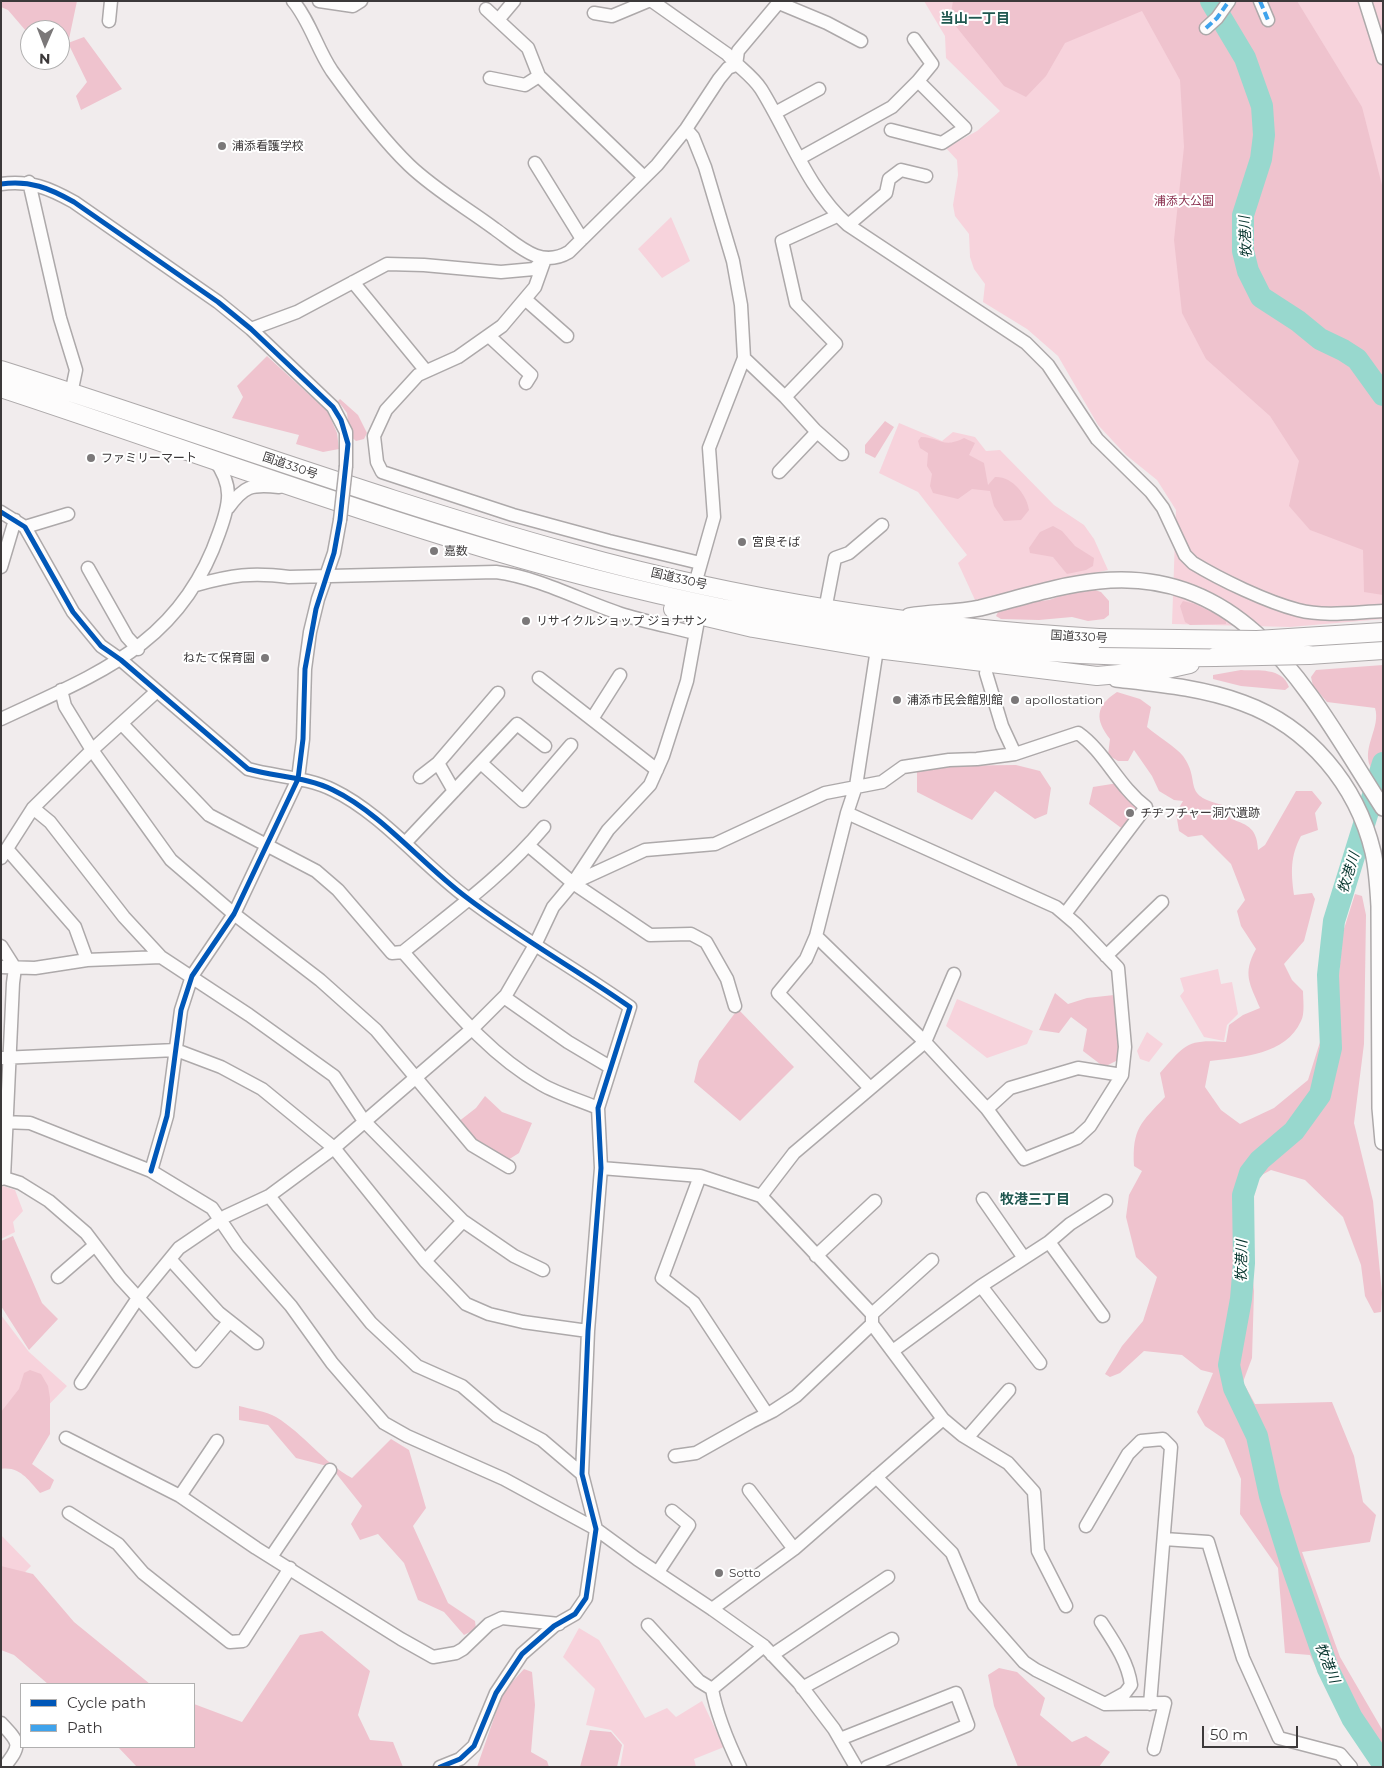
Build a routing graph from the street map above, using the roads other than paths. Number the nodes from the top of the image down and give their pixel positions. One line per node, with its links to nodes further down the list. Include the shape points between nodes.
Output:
1 (111, 1): 16 (street)
2 (319, 1): 3 (street, via 353,6)
3 (361, 1)
4 (514, 1): 14 (street)
5 (648, 1): 13 (street, via 612,16)
6 (652, 1): 21 (street, via 727,54)
7 (1229, 1): 17 (street)
8 (1260, 1): 15 (street)
9 (1365, 1): 20 (street)
10 (779, 2): 19 (street); 21 (street, via 738,51)
11 (299, 3): 38 (street, via 333,72 408,165 515,243)
12 (486, 9): 14 (street)
13 (594, 14)
14 (498, 20): 22 (street, via 528,48)
15 (1268, 20)
16 (108, 21)
17 (1206, 28)
18 (914, 39): 24 (street, via 932,64)
19 (861, 41)
20 (1383, 58)
21 (736, 65): 26 (street, via 751,76); 27 (street, via 728,68 719,79)
22 (539, 76): 23 (street, via 525,85); 31 (street)
23 (490, 78)
24 (918, 81): 28 (street, via 966,128 942,143); 29 (street, via 892,107)
25 (819, 89): 26 (street)
26 (776, 113): 29 (street)
27 (686, 129): 31 (street); 44 (street, via 693,137 705,167 733,261 741,305)
28 (891, 130)
29 (800, 158): 35 (street, via 824,201)
30 (535, 163): 37 (street)
31 (644, 176): 37 (street)
32 (926, 176): 36 (street, via 901,170 889,179 886,193)
33 (29, 182): 34 (street); 41 (street, via 50,188 74,202 218,302); 50 (street, via 60,318 76,370)
34 (1, 184)
35 (837, 216): 36 (street); 52 (street, via 782,241 796,303 836,344)
36 (848, 225): 73 (street, via 1026,343 1048,365 1097,439 1163,508 1185,555 1193,563 1298,610)
37 (582, 239): 38 (street, via 564,255)
38 (545, 259): 39 (street, via 534,268 501,272 388,264); 40 (street, via 535,287)
39 (353, 282): 41 (street, via 297,312); 47 (street)
40 (525, 298): 42 (street, via 502,326); 43 (street)
41 (251, 329): 68 (street, bridge, via 333,407 346,432 340,520)
42 (489, 336): 47 (street, via 458,357); 48 (street, via 531,375)
43 (566, 336)
44 (744, 358): 52 (street); 65 (street, via 709,448 714,517)
45 (1, 360): 50 (highway)
46 (1, 370): 53 (highway, 国道330号)
47 (426, 371): 65 (street, via 409,383 386,410 374,436 377,462 382,472 513,515)
48 (526, 383)
49 (1, 388): 54 (highway, 国道330号)
50 (72, 390): 53 (highway)
51 (1, 397): 54 (highway)
52 (785, 397): 55 (street)
53 (95, 399): 69 (highway, 国道330号, via 375,495 571,553)
54 (88, 416): 57 (highway, 国道330号)
55 (817, 432): 56 (street); 58 (street)
56 (842, 454)
57 (214, 459): 59 (highway, 国道330号); 60 (street, via 227,481)
58 (779, 472)
59 (322, 495): 60 (street, via 254,486 240,492); 71 (highway, 国道330号, via 471,543)
60 (228, 508): 70 (street)
61 (1, 512): 63 (street)
62 (68, 514): 63 (street)
63 (20, 523): 66 (street); 83 (street, via 73,612 101,646)
64 (882, 525): 72 (street, via 849,553 835,558)
65 (700, 563): 69 (street)
66 (1, 566)
67 (88, 568): 79 (street, via 127,637)
68 (326, 577): 70 (street, via 259,573); 77 (street, via 483,571 514,574 624,615); 102 (street, via 316,608 305,669)
69 (695, 584): 72 (highway, 国道330号)
70 (196, 585): 79 (street, via 164,626)
71 (626, 585): 74 (highway, via 661,605); 78 (highway, 国道330号, via 721,608 878,634 985,647)
72 (825, 610): 75 (highway, 国道330号)
73 (1383, 612)
74 (699, 615): 77 (street); 80 (highway, via 753,628)
75 (896, 620): 78 (highway, 国道330号); 106 (main road, via 966,610 1098,581 1156,583 1188,592 1222,607 1250,626 1278,653)
76 (1383, 632): 78 (highway, 国道330号, bridge)
77 (696, 633): 100 (street, via 687,681)
78 (1099, 647): 82 (highway, 国道330号)
79 (138, 649): 83 (street)
80 (877, 649): 86 (highway); 103 (street)
81 (1383, 650): 82 (highway, 国道330号, bridge)
82 (1215, 657): 86 (highway, via 1163,670)
83 (121, 660): 88 (street); 89 (street)
84 (986, 672): 97 (street, via 1002,726)
85 (620, 675): 92 (street)
86 (1097, 676): 144 (main road, via 1227,697 1250,706 1297,734 1327,762 1349,792 1368,834 1379,906 1378,1042)
87 (540, 678): 92 (street)
88 (61, 690): 91 (street); 96 (street, via 66,706)
89 (156, 692): 93 (street); 102 (street, via 248,769)
90 (498, 693): 98 (street)
91 (1, 719)
92 (592, 719): 100 (street)
93 (122, 724): 96 (street); 110 (street, via 209,814)
94 (571, 744): 99 (street, via 523,801)
95 (545, 746): 99 (street, via 517,724)
96 (92, 750): 105 (street); 116 (street, via 171,860)
97 (1015, 754): 103 (street, via 903,767 882,782); 117 (street, via 1078,733 1091,742 1112,773 1146,807)
98 (438, 763): 101 (street); 104 (street)
99 (481, 763): 104 (street)
100 (657, 770): 113 (street, via 650,785 608,830)
101 (420, 776)
102 (298, 779): 109 (street, via 332,790); 110 (street)
103 (856, 786): 107 (street); 113 (street, via 825,793 715,844 645,850)
104 (454, 791): 109 (street)
105 (33, 808): 112 (street); 123 (street, via 50,822 124,917)
106 (1383, 808)
107 (847, 813): 117 (street, via 1030,894); 118 (street)
108 (544, 827): 111 (street)
109 (405, 843): 114 (street)
110 (268, 846): 116 (street); 121 (street, via 316,871 338,890 392,953)
111 (528, 846): 113 (street); 114 (street)
112 (4, 853): 124 (street, via 75,926)
113 (573, 883): 119 (street, via 553,907); 130 (street, via 650,935 691,934 706,942 727,979)
114 (469, 899): 119 (street); 121 (street)
115 (1162, 902): 122 (street)
116 (234, 914): 128 (street); 138 (street, via 320,980 376,1030)
117 (1065, 914): 122 (street)
118 (816, 936): 133 (street); 139 (street, via 806,959 778,993)
119 (535, 945): 129 (street); 136 (street, via 630,1007)
120 (1, 946): 126 (street)
121 (403, 952): 132 (street)
122 (1106, 956): 137 (street, via 1118,968 1124,1048)
123 (161, 957): 124 (street); 128 (street)
124 (87, 960): 126 (street)
125 (1, 967): 126 (street)
126 (15, 968): 131 (street)
127 (954, 974): 133 (street)
128 (192, 976): 134 (street, via 181,1010); 142 (street, via 334,1076)
129 (504, 997): 132 (street); 136 (street)
130 (735, 1006)
131 (6, 1020): 135 (street)
132 (472, 1029): 138 (street); 140 (street, via 503,1058 542,1085)
133 (925, 1042): 139 (street); 141 (street)
134 (176, 1050): 135 (street); 145 (street, via 220,1067 262,1089); 148 (street, via 167,1116)
135 (6, 1057): 143 (street)
136 (610, 1067): 140 (street)
137 (1122, 1075): 141 (street, via 1078,1068 1010,1088); 141 (street, via 1090,1126 1077,1138 1024,1159)
138 (414, 1078): 142 (street); 146 (street, via 472,1145)
139 (870, 1088): 152 (street, via 794,1153)
140 (598, 1108): 147 (street)
141 (987, 1109)
142 (364, 1121): 145 (street); 157 (street)
143 (4, 1122): 148 (street, via 30,1123); 150 (street)
144 (1383, 1142)
145 (334, 1148): 151 (street); 164 (street)
146 (509, 1167)
147 (601, 1168): 149 (street); 172 (street)
148 (151, 1171): 156 (street, via 212,1208)
149 (700, 1176): 152 (street); 178 (street, via 662,1278 694,1303)
150 (3, 1179): 159 (street, via 20,1183 49,1201)
151 (270, 1196): 156 (street); 185 (street, via 371,1323 416,1366 462,1386 496,1416 542,1440)
152 (761, 1196): 160 (street)
153 (983, 1199): 161 (street)
154 (875, 1201): 160 (street)
155 (1106, 1202): 158 (street, via 1070,1224)
156 (220, 1220): 162 (street, via 179,1248); 192 (street, via 332,1363 384,1423 504,1479)
157 (463, 1222): 164 (street); 165 (street, via 514,1256)
158 (1050, 1242): 161 (street); 169 (street)
159 (95, 1245): 166 (street); 168 (street)
160 (816, 1256): 170 (street)
161 (1024, 1258): 167 (street)
162 (170, 1259): 168 (street); 171 (street)
163 (932, 1260): 170 (street)
164 (425, 1261): 172 (street, via 466,1304 523,1322)
165 (543, 1270)
166 (58, 1277)
167 (981, 1286): 174 (street); 175 (street)
168 (138, 1298): 171 (street, via 196,1361); 176 (street)
169 (1103, 1316)
170 (872, 1319): 174 (street); 178 (street, via 796,1396)
171 (229, 1322): 173 (street)
172 (588, 1331): 185 (street)
173 (257, 1343)
174 (894, 1350): 179 (street)
175 (1040, 1364)
176 (81, 1383)
177 (1009, 1390): 181 (street)
178 (767, 1414): 183 (street, via 696,1453)
179 (943, 1418): 181 (street); 186 (street)
180 (66, 1438): 188 (street)
181 (967, 1438): 199 (street, via 1008,1463 1034,1492 1038,1551)
182 (217, 1440): 188 (street)
183 (675, 1456)
184 (330, 1470): 195 (street)
185 (582, 1474): 192 (street)
186 (876, 1477): 194 (street); 208 (street, via 952,1553 974,1606 1024,1662)
187 (749, 1490): 194 (street)
188 (180, 1496): 195 (street)
189 (672, 1510): 197 (street, via 689,1526)
190 (69, 1513): 196 (street, via 118,1544 143,1573 230,1642 243,1641)
191 (1086, 1526): 193 (street, via 1128,1454 1142,1441 1163,1439 1172,1446)
192 (596, 1528): 197 (street); 202 (street, via 586,1598 575,1614)
193 (1164, 1539): 209 (street); 218 (street, via 1208,1542 1243,1658 1279,1738 1340,1754)
194 (794, 1548): 200 (street)
195 (271, 1557): 196 (street)
196 (290, 1568): 202 (street, via 433,1657 456,1653 489,1624 502,1618)
197 (658, 1572): 200 (street)
198 (888, 1577): 205 (street)
199 (1066, 1606)
200 (712, 1608): 205 (street)
201 (1101, 1622): 208 (street, via 1123,1658 1131,1685 1125,1693)
202 (559, 1624): 214 (street, via 522,1654 496,1693 474,1746 460,1760)
203 (648, 1625): 207 (street, via 699,1681)
204 (892, 1639): 206 (street)
205 (768, 1651): 206 (street); 207 (street)
206 (802, 1688): 211 (street)
207 (712, 1689): 215 (street, via 714,1704)
208 (1105, 1704): 209 (street)
209 (1150, 1704): 212 (street, via 1165,1703)
210 (1, 1723): 213 (street, via 17,1739 17,1752)
211 (840, 1739): 216 (street); 217 (street, via 956,1693 968,1725)
212 (1154, 1749)
213 (4, 1767)
214 (440, 1767)
215 (740, 1767)
216 (856, 1767)
217 (867, 1767)
218 (1351, 1767)

